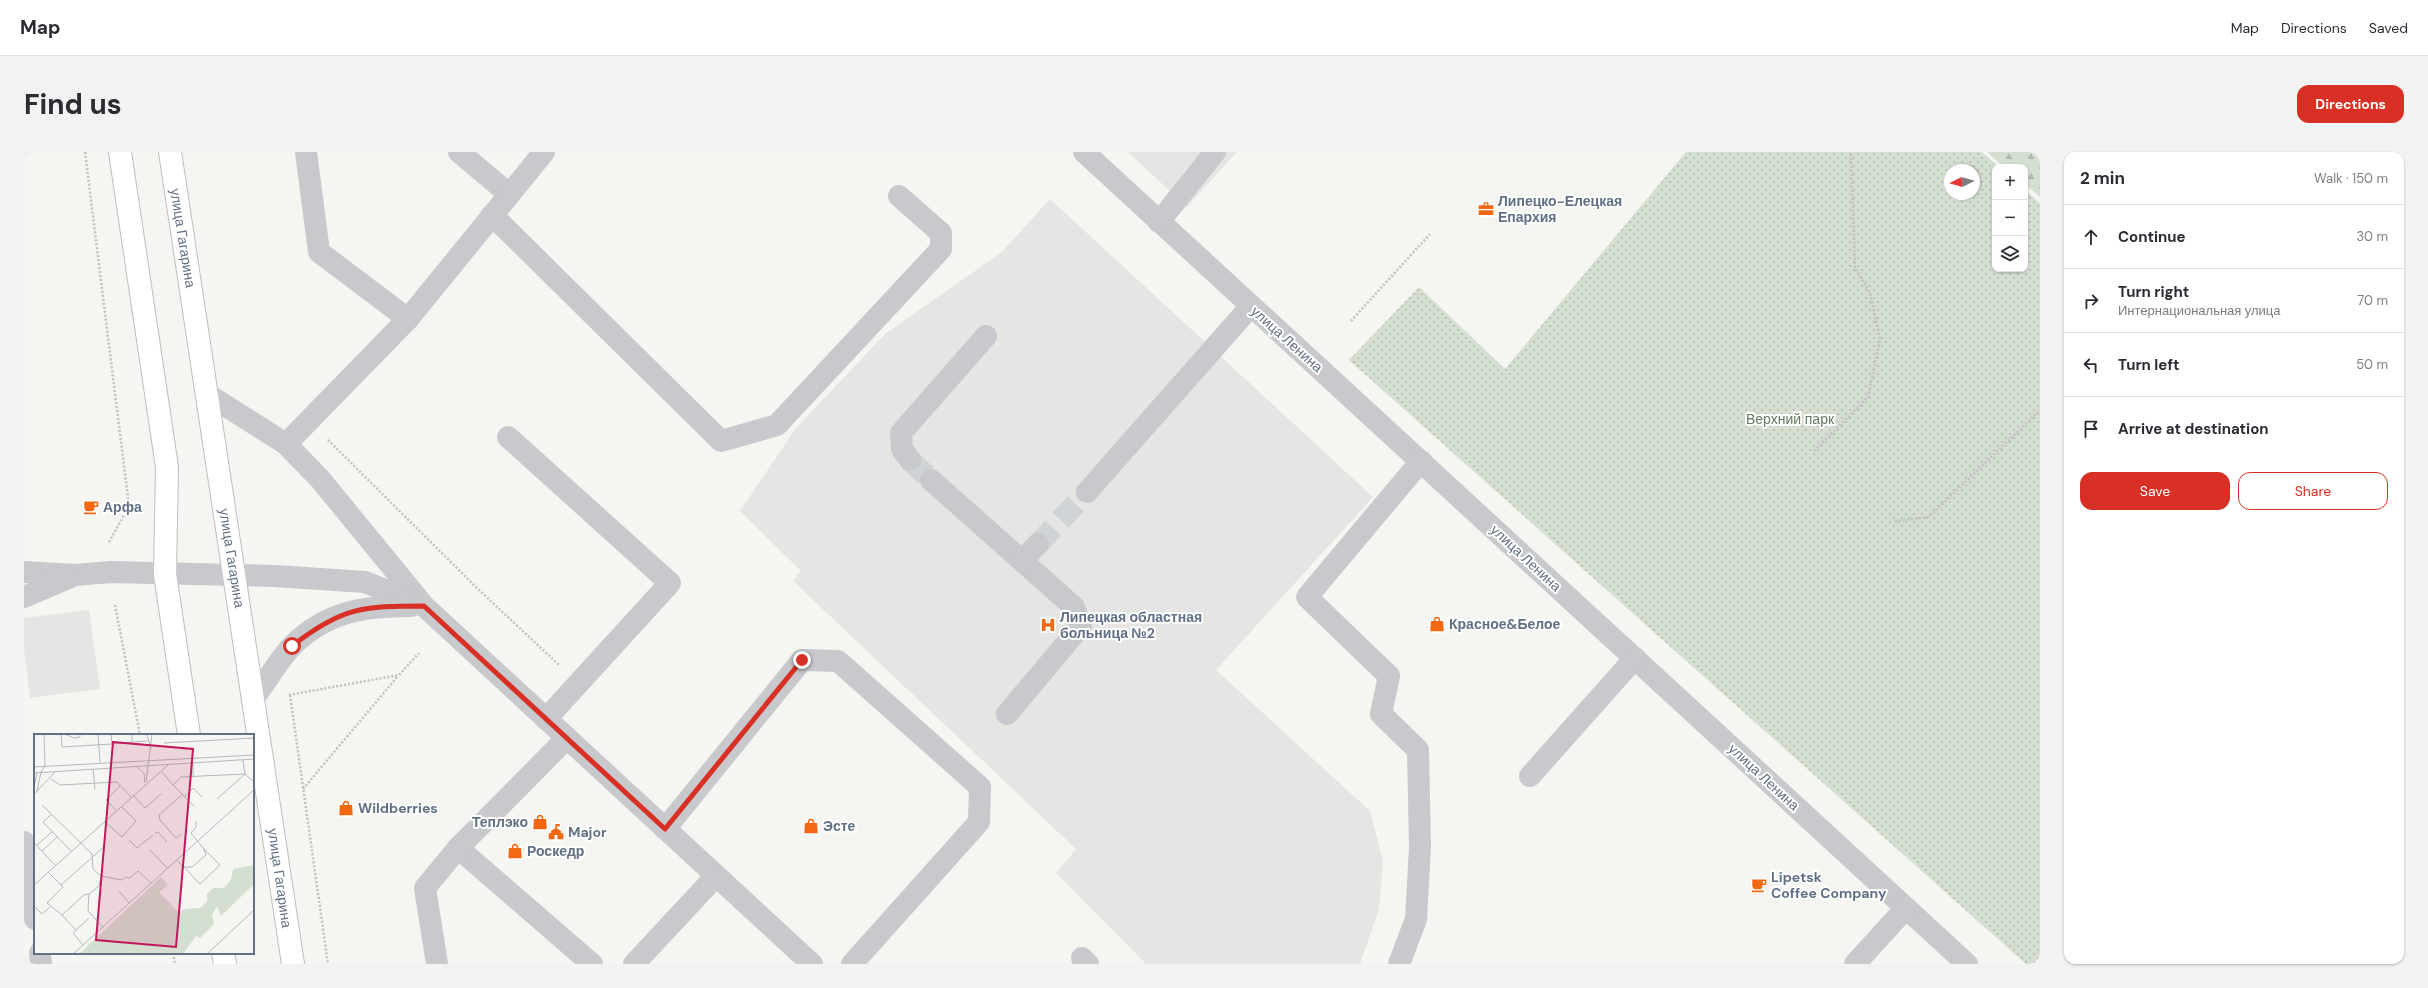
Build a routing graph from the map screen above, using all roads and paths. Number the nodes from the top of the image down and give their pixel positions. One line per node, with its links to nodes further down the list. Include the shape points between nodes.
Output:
1 (85, 152): 30 (path, via 129,506)
2 (120, 152): 34 (main road, via 167,467)
3 (170, 152): 19 (main road, улица Гагарина)
4 (306, 152): 16 (street, via 319,252)
5 (460, 152): 10 (street)
6 (544, 152): 10 (street)
7 (1084, 152): 13 (street, улица Ленина)
8 (1215, 152): 13 (street)
9 (1852, 152): 24 (path, via 1856,268 1870,293 1880,339 1868,397)
10 (509, 194): 12 (street)
11 (898, 196): 12 (street, via 941,233 941,249 777,425 722,441)
12 (492, 215): 16 (street)
13 (1159, 222): 15 (street, улица Ленина)
14 (1430, 234): 17 (path)
15 (1251, 306): 26 (street, улица Ленина); 28 (street)
16 (408, 319): 21 (street)
17 (1351, 321)
18 (986, 336): 25 (street, via 901,433 902,449)
19 (207, 394): 23 (street); 36 (main road, улица Гагарина)
20 (2040, 410): 29 (path, via 1929,517)
21 (309, 420): 23 (street); 43 (path, via 479,590)
22 (508, 437): 43 (street, via 670,583)
23 (286, 444): 39 (street, via 320,479)
24 (1814, 451)
25 (910, 460)
26 (1420, 461): 41 (street, улица Ленина); 73 (street, via 1307,598 1389,676 1381,714 1418,750 1420,846 1416,918)
27 (931, 480): 32 (street)
28 (1087, 492)
29 (1894, 521)
30 (108, 544)
31 (1038, 544): 32 (street)
32 (1022, 561): 47 (street, via 1074,607 1081,626)
33 (24, 572): 35 (street)
34 (165, 574): 35 (street, via 111,572); 36 (street); 50 (main road)
35 (75, 575): 37 (street)
36 (236, 576): 39 (street, via 365,582); 46 (main road, улица Гагарина)
37 (24, 597)
38 (115, 605): 49 (path)
39 (424, 606): 46 (street, via 376,606 344,612 292,646); 48 (street)
40 (419, 653): 42 (path)
41 (1635, 658): 52 (street); 58 (street, улица Ленина)
42 (399, 675): 45 (path); 53 (path)
43 (579, 683): 48 (street)
44 (283, 695): 45 (path)
45 (290, 695): 53 (path)
46 (254, 698): 66 (main road, улица Гагарина)
47 (1007, 714)
48 (546, 719): 51 (street)
49 (140, 734)
50 (189, 734)
51 (567, 738): 54 (street); 56 (street)
52 (1530, 776)
53 (303, 789): 67 (path)
54 (665, 829): 57 (street); 72 (street, via 802,660 838,661 980,787 979,822)
55 (24, 842): 59 (street)
56 (458, 848): 68 (street, via 425,888); 69 (street)
57 (716, 876): 70 (street); 71 (street)
58 (1906, 908): 74 (street); 75 (street, улица Ленина)
59 (34, 912)
60 (40, 954): 63 (street)
61 (173, 954): 64 (path)
62 (223, 954): 65 (main road)
63 (41, 964)
64 (174, 964)
65 (225, 964)
66 (293, 964)
67 (328, 964)
68 (437, 964)
69 (592, 964)
70 (634, 964)
71 (812, 964)
72 (852, 964)
73 (1398, 964)
74 (1855, 964)
75 (1968, 964)

